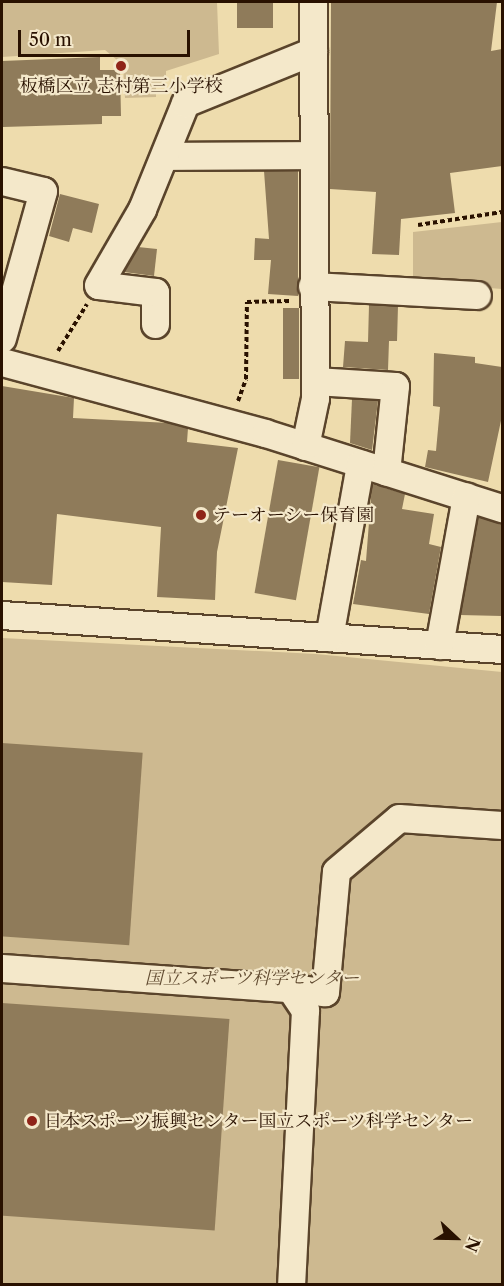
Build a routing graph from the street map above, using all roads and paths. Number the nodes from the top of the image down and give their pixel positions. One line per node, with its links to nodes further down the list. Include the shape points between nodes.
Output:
1 (313, 2): 2 (street)
2 (313, 51): 3 (street); 4 (street, via 185,104)
3 (312, 155): 4 (street); 9 (street)
4 (165, 156): 8 (street)
5 (2, 181): 12 (street, via 43,191)
6 (502, 213): 7 (path)
7 (418, 225)
8 (98, 285): 11 (street, via 155,292); 14 (path)
9 (312, 293): 10 (street); 15 (street); 16 (path, via 247,302 246,379)
10 (477, 295)
11 (155, 324)
12 (2, 338)
13 (2, 362): 14 (street)
14 (45, 372): 16 (street)
15 (315, 381): 17 (street); 18 (street, via 394,386)
16 (230, 423): 17 (street)
17 (304, 446): 18 (street)
18 (373, 468): 19 (street); 22 (street)
19 (466, 496): 20 (street); 23 (street)
20 (502, 508)
21 (2, 615): 22 (street)
22 (329, 637): 23 (street)
23 (439, 645): 24 (street)
24 (502, 649)
25 (502, 825): 27 (street, via 399,818 336,871 325,992)
26 (2, 968): 27 (street)
27 (290, 988): 28 (street, via 305,1011)
28 (291, 1284)

